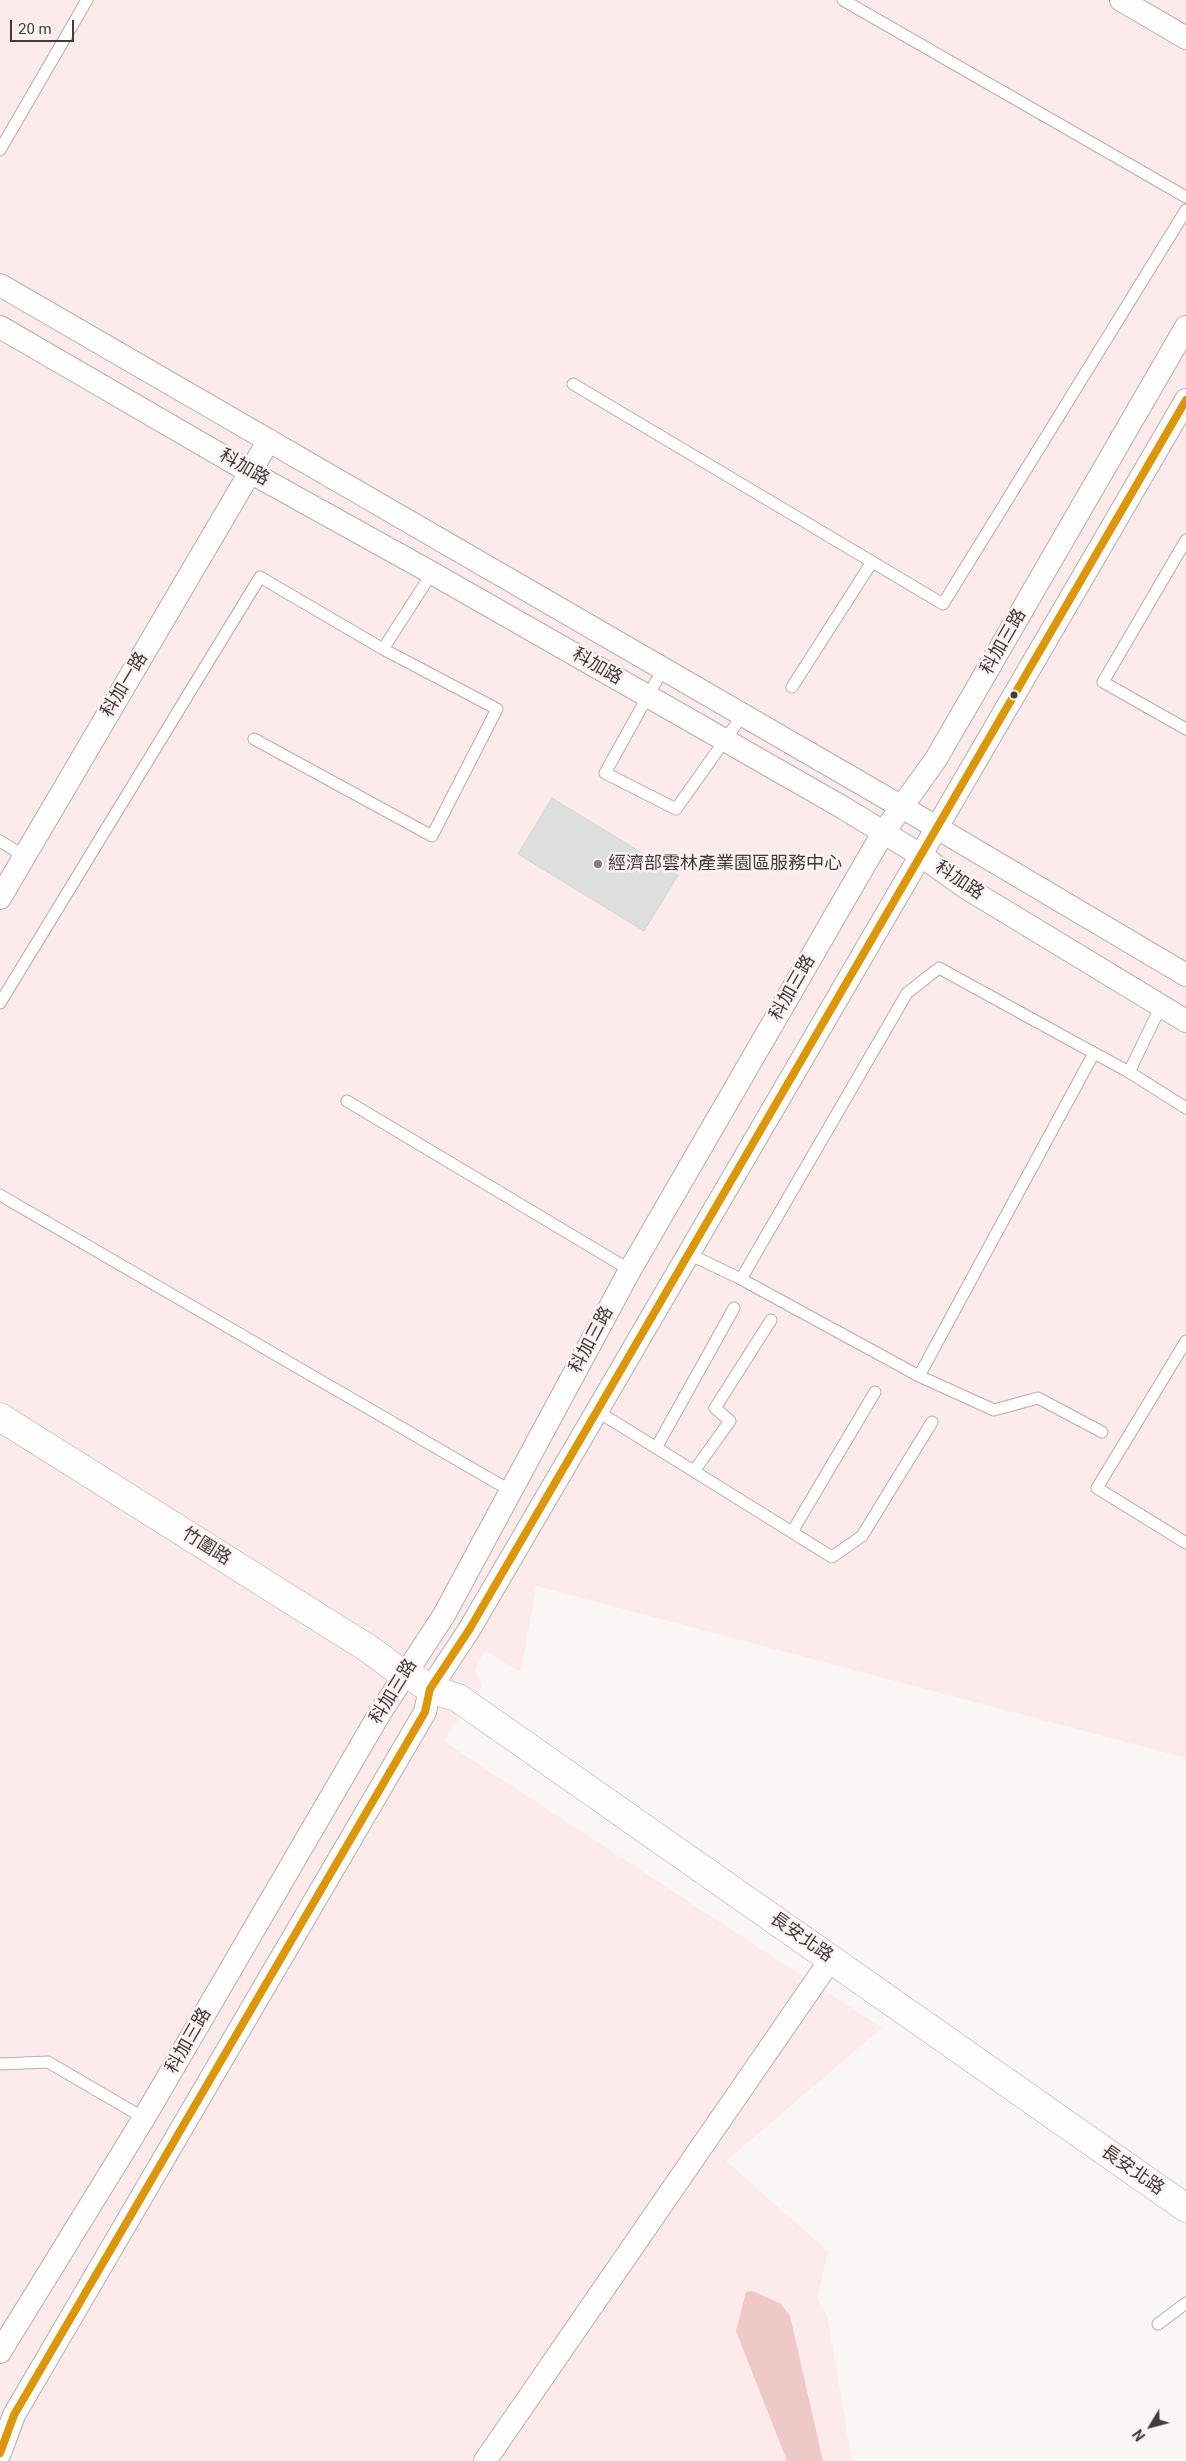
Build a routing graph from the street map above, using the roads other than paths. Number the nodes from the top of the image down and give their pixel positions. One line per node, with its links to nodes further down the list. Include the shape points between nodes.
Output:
1 (87, 0): 5 (lane)
2 (843, 0): 6 (lane)
3 (1121, 0): 4 (street)
4 (1186, 38)
5 (0, 150)
6 (1186, 197)
7 (1186, 210): 16 (lane, via 943,604)
8 (0, 285): 13 (street, 科加路)
9 (0, 327): 14 (street, 科加路)
10 (1186, 327): 26 (street, 科加三路, via 936,760)
11 (573, 384): 16 (lane)
12 (1186, 400): 27 (street, 科加三路)
13 (269, 440): 14 (street, 科加一路); 19 (street, 科加路)
14 (250, 472): 17 (street, 科加路); 30 (street, 科加一路)
15 (1186, 540): 23 (lane, via 1104,682)
16 (872, 562): 20 (lane)
17 (432, 573): 18 (lane); 21 (street, 科加路)
18 (384, 649): 24 (lane, via 497,709 432,836); 34 (lane, via 260,577)
19 (663, 669): 21 (lane); 22 (street, 科加路)
20 (792, 688)
21 (648, 696): 25 (street, 科加路); 25 (lane, via 605,773 676,809)
22 (742, 716): 25 (lane); 26 (street, 科加路)
23 (1186, 729)
24 (254, 739)
25 (725, 740): 28 (street, 科加路)
26 (902, 807): 27 (street, 科加路); 28 (street, 科加三路)
27 (938, 829): 31 (street, 科加三路); 33 (street, 科加路)
28 (883, 833): 31 (street, 科加路); 43 (street, 科加三路)
29 (0, 842): 30 (lane)
30 (24, 856): 32 (street, 科加一路)
31 (922, 856): 35 (street, 科加路, via 965,887); 42 (street, 科加三路)
32 (0, 898)
33 (1186, 975)
34 (0, 1003)
35 (1161, 1006): 36 (street, 科加路); 38 (lane)
36 (1186, 1021)
37 (1094, 1053): 38 (lane); 44 (lane, via 939,968 907,993); 48 (lane)
38 (1128, 1072): 40 (lane)
39 (347, 1102): 43 (lane)
40 (1186, 1108)
41 (0, 1195): 56 (lane)
42 (689, 1254): 44 (lane); 50 (street, 科加三路)
43 (630, 1270): 56 (street, 科加三路)
44 (741, 1279): 48 (lane)
45 (734, 1308): 54 (lane)
46 (771, 1320): 55 (lane, via 715,1408 730,1421)
47 (1186, 1340): 58 (lane, via 1097,1488)
48 (919, 1376): 53 (lane, via 994,1410 1038,1398)
49 (876, 1392): 57 (lane)
50 (597, 1411): 54 (lane); 59 (street, 科加三路, via 469,1630)
51 (0, 1416): 59 (street, 竹圍路)
52 (932, 1422): 57 (lane, via 862,1536 832,1557)
53 (1102, 1432)
54 (656, 1448): 55 (lane)
55 (694, 1471): 57 (lane)
56 (511, 1491): 59 (street, 科加三路, via 444,1615)
57 (792, 1532)
58 (1186, 1543)
59 (415, 1680): 60 (street, 長安北路, via 458,1698); 62 (street, 科加三路); 67 (street, 科加三路, via 425,1712 14,2415)
60 (831, 1959): 63 (street, 長安北路); 69 (street)
61 (0, 2064): 62 (lane, via 48,2062)
62 (144, 2118): 66 (street, 科加三路)
63 (1186, 2208)
64 (1186, 2303): 65 (lane)
65 (1158, 2324)
66 (0, 2352)
67 (0, 2454): 68 (street)
68 (8, 2461)
69 (485, 2461)

